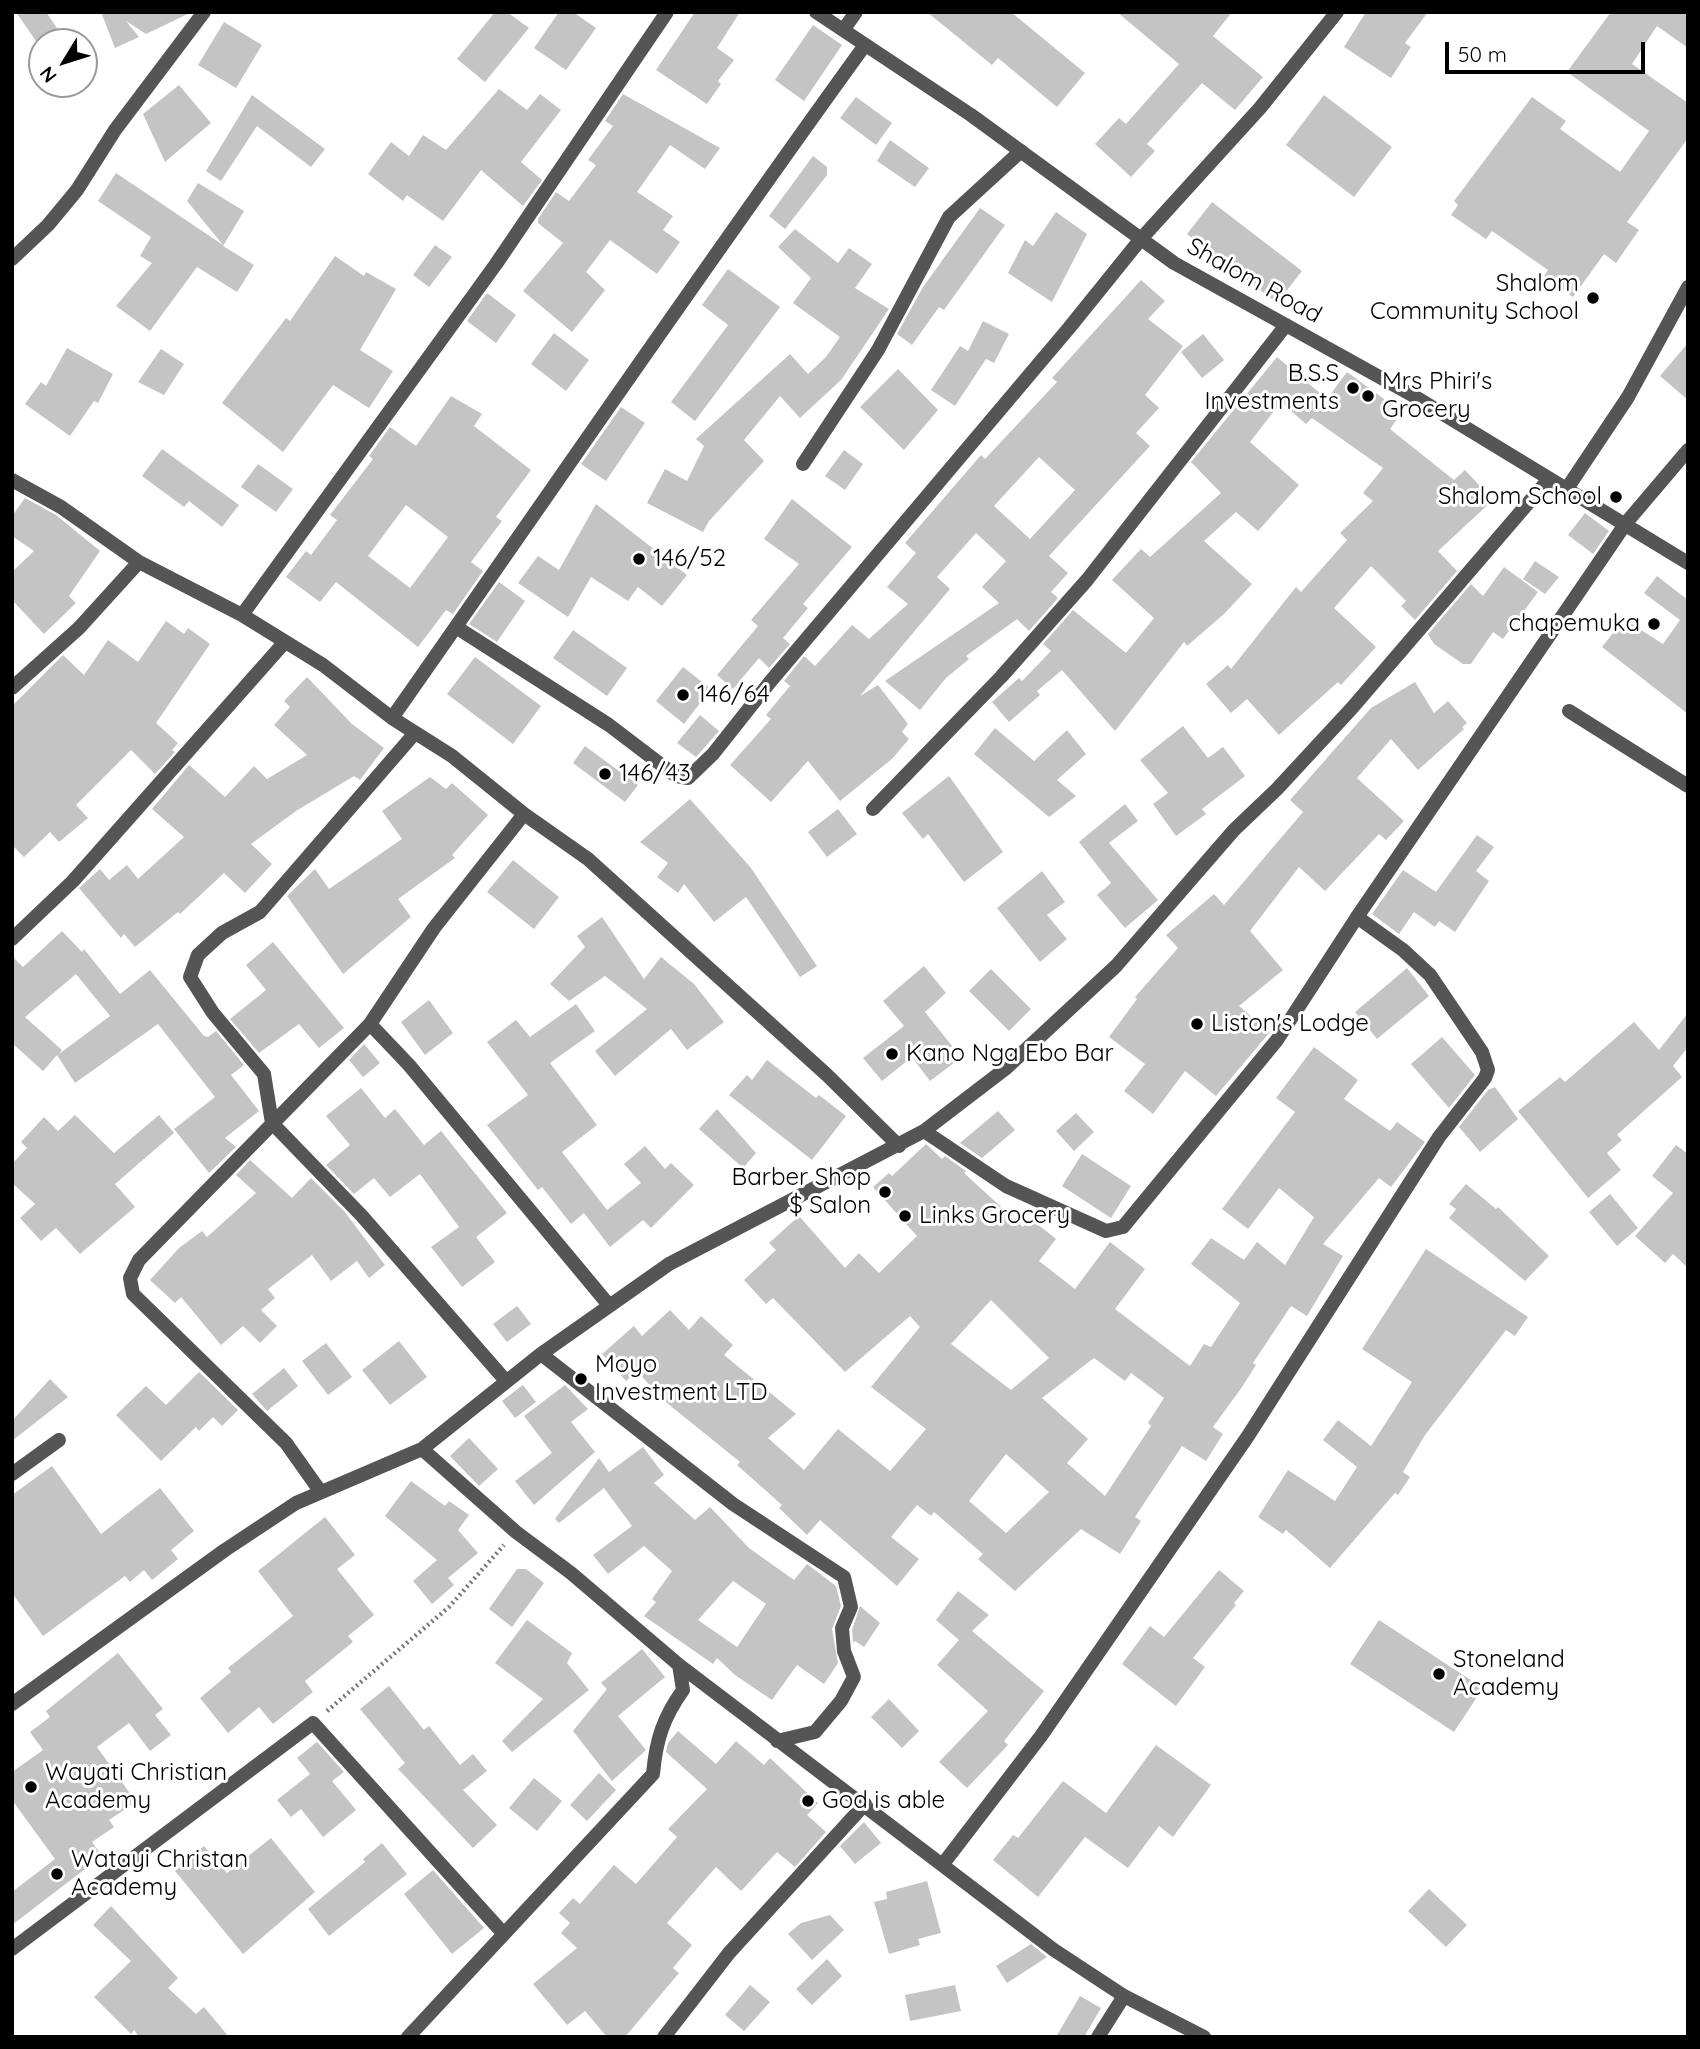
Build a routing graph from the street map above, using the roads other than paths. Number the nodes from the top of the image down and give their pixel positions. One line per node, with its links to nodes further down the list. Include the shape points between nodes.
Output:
1 (204, 12): 10 (street, via 115,130 77,190)
2 (667, 12): 21 (street, via 496,264)
3 (816, 12): 6 (street, Shalom Road)
4 (856, 12): 6 (street)
5 (1337, 12): 9 (street, via 1260,108)
6 (844, 29): 7 (street, Shalom Road)
7 (864, 45): 8 (street, Shalom Road); 22 (street)
8 (1021, 151): 9 (street, Shalom Road); 14 (street, via 949,217 878,350)
9 (1140, 240): 12 (street, Shalom Road); 22 (street, via 713,754 688,778 676,776 609,725)
10 (12, 259)
11 (1688, 287): 17 (street, via 1628,397)
12 (1286, 325): 16 (street, Shalom Road, via 1412,395); 29 (street, via 1087,580 1001,677)
13 (1688, 450): 18 (street)
14 (803, 464)
15 (12, 480): 19 (street, via 61,507)
16 (1548, 480): 17 (street, Shalom Road); 35 (street, via 1352,708 1234,830 1116,966 1005,1069)
17 (1566, 490): 18 (street, Shalom Road)
18 (1626, 523): 20 (street, Shalom Road); 31 (street)
19 (139, 562): 21 (street); 24 (street, via 79,628)
20 (1688, 563)
21 (242, 615): 23 (street)
22 (456, 627): 26 (street)
23 (284, 643): 26 (street, via 323,665); 32 (street, via 73,881)
24 (12, 688)
25 (1569, 711): 28 (street)
26 (392, 718): 27 (street)
27 (415, 733): 30 (street, via 452,755); 34 (street, via 260,912 222,933 198,954 190,978 264,1074)
28 (1688, 786)
29 (873, 808)
30 (524, 814): 33 (street, via 434,928); 36 (street, via 588,859 827,1074)
31 (1357, 917): 35 (street, via 1277,1040 1123,1227 1106,1231 1006,1186); 48 (street, via 1430,975 1482,1052 1488,1070 1485,1078 1439,1138 1248,1436 1041,1736)
32 (12, 939)
33 (370, 1024): 34 (street); 37 (street)
34 (272, 1123): 39 (street, via 362,1216); 43 (street, via 139,1260 130,1278 133,1294 286,1443)
35 (924, 1131): 36 (street)
36 (899, 1146): 37 (street, via 680,1258)
37 (608, 1304): 38 (street)
38 (541, 1354): 39 (street); 46 (street, via 733,1503 844,1577 851,1607 842,1628 844,1651 854,1677 815,1732)
39 (506, 1381): 41 (street)
40 (60, 1440): 42 (street)
41 (422, 1449): 43 (street); 44 (street)
42 (12, 1474)
43 (320, 1491): 45 (street, via 225,1550)
44 (679, 1665): 46 (street); 49 (street, via 683,1690 665,1715 653,1774)
45 (12, 1704)
46 (777, 1741): 47 (street)
47 (865, 1804): 48 (street); 53 (street, via 729,1953)
48 (943, 1864): 51 (street, via 1054,1950)
49 (503, 1933): 50 (street, via 313,1723); 52 (street)
50 (12, 1949)
51 (1124, 1996): 54 (street); 55 (street)
52 (408, 2037)
53 (664, 2037)
54 (1098, 2037)
55 (1204, 2037)

